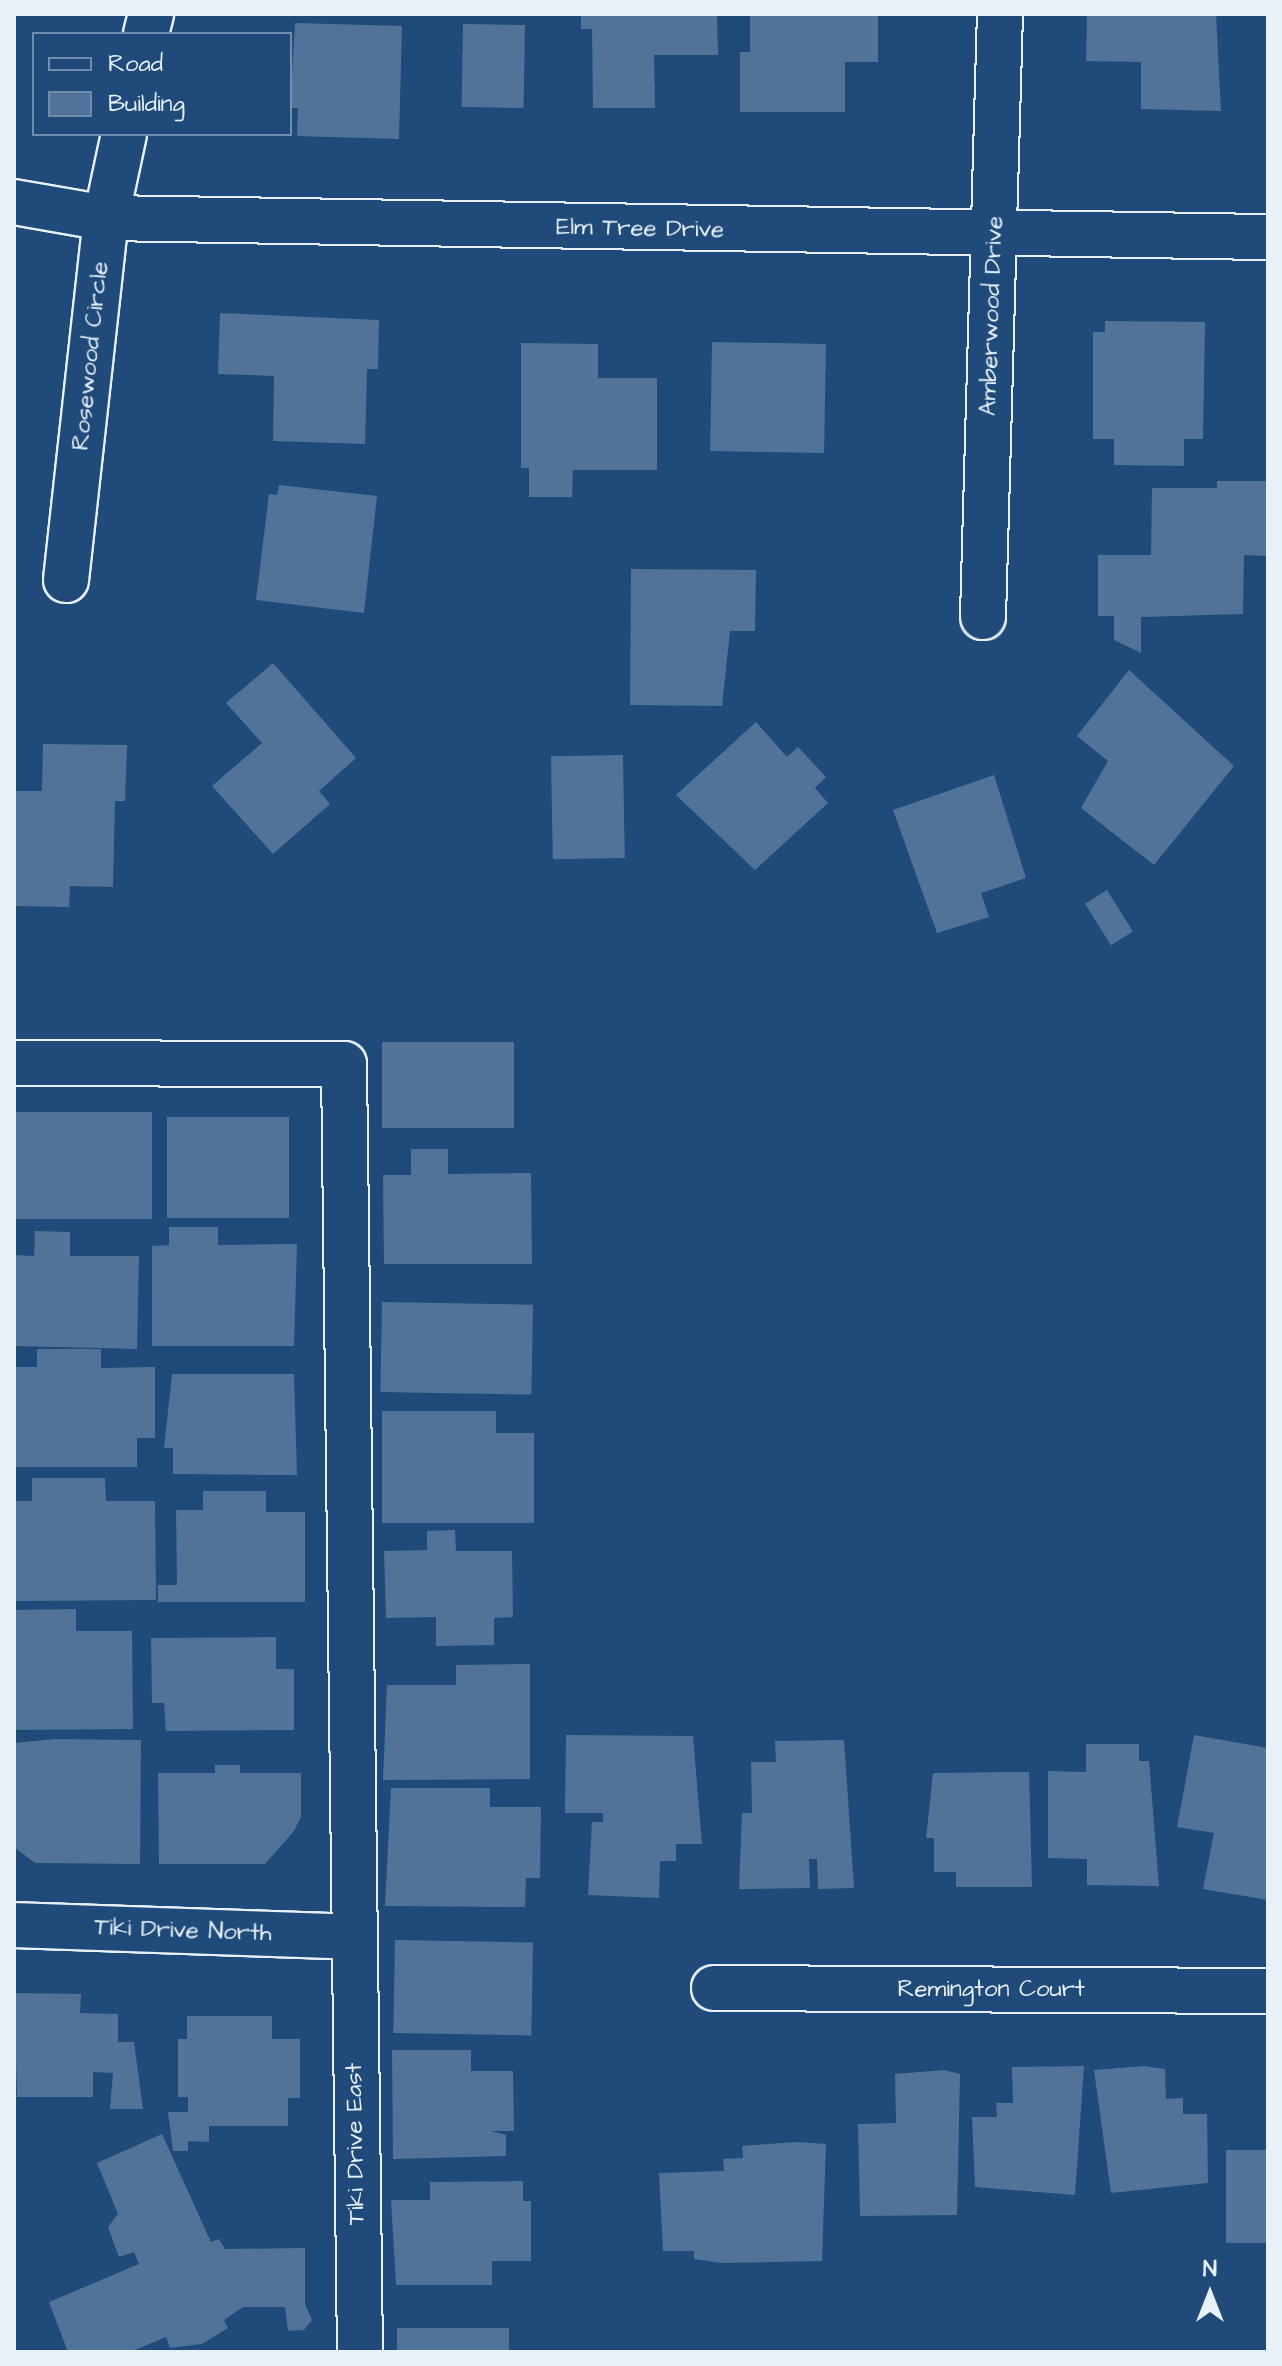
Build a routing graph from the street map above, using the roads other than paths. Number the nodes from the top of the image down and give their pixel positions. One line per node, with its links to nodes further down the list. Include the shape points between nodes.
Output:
1 (1000, 14): 5 (street, Amberwood Drive)
2 (124, 136): 4 (street, Rosewood Circle)
3 (14, 202): 4 (street, Elm Tree Drive)
4 (106, 218): 5 (street, Elm Tree Drive); 7 (street, Rosewood Circle)
5 (995, 235): 6 (street, Elm Tree Drive); 8 (street, Amberwood Drive)
6 (1268, 237)
7 (66, 580)
8 (983, 617)
9 (14, 1063): 11 (street, Tiki Drive East, via 344,1064)
10 (14, 1925): 11 (street, Tiki Drive North)
11 (352, 1937): 14 (street, Tiki Drive East)
12 (714, 1988): 13 (street, Remington Court)
13 (1268, 1991)
14 (360, 2352)

